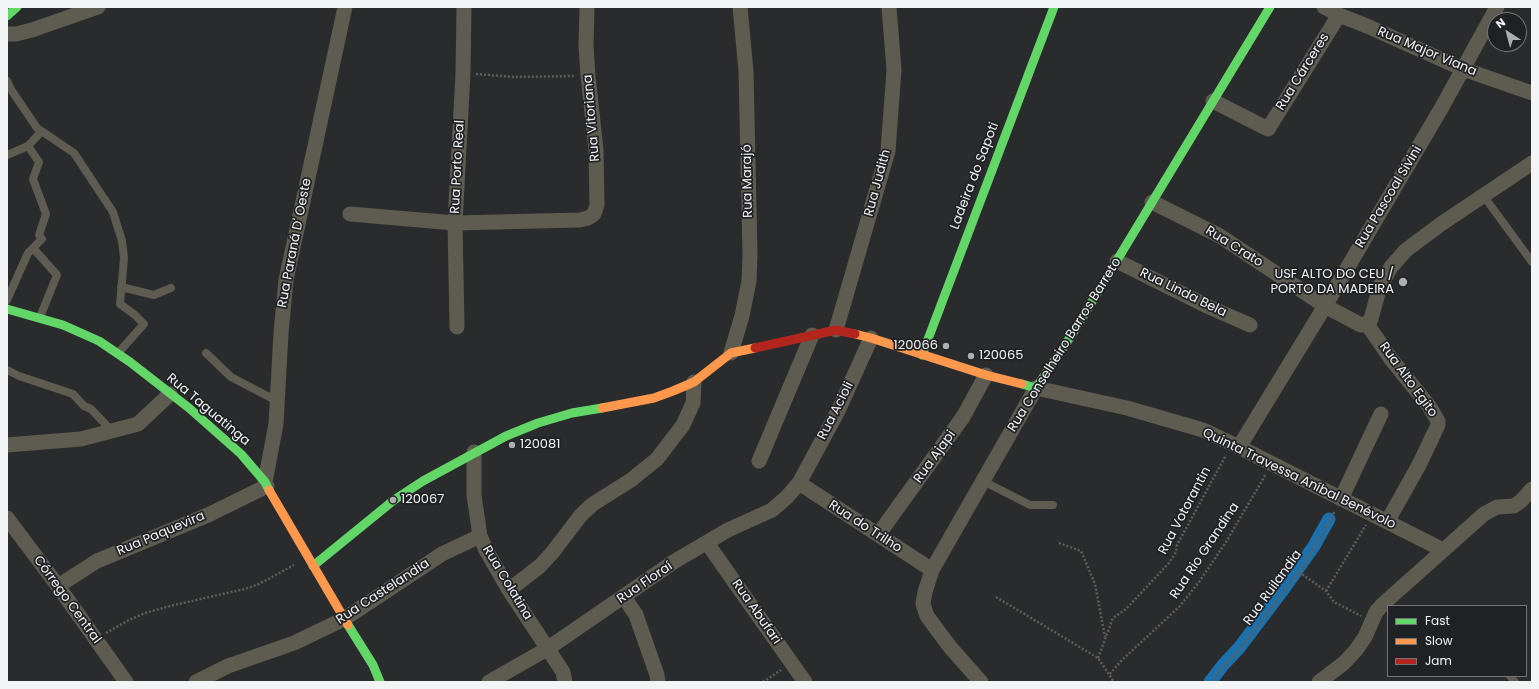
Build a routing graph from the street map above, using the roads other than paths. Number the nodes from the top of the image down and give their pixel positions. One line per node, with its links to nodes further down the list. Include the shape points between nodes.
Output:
1 (17, 7): 13 (street)
2 (98, 7): 14 (street, via 32,30)
3 (344, 7): 51 (street, Rua Paraná D' Oeste, via 286,280)
4 (464, 7): 26 (street, Rua Porto Real)
5 (587, 7): 26 (street, Rua Vitoriana, via 588,76 596,150 597,205 594,214 580,220)
6 (740, 7): 44 (street, Rua Marajó, via 746,71 750,255 749,281)
7 (889, 7): 39 (street, Rua Judith, via 894,70 888,151)
8 (1054, 7): 45 (street, Ladeira do Sapoti)
9 (1270, 7): 18 (street, Rua Conselheiro Barros Barreto)
10 (1324, 7): 12 (street, Rua Major Viana)
11 (1497, 7): 15 (street, Rua Pascoal Sivini)
12 (1339, 15): 15 (street, Rua Major Viana); 18 (street, Rua Cárceres, via 1268,129)
13 (7, 16)
14 (7, 34)
15 (1462, 69): 17 (street, Rua Major Viana); 33 (street, Rua Pascoal Sivini)
16 (7, 81): 19 (lane, via 36,128)
17 (1532, 93)
18 (1212, 101): 24 (street, Rua Conselheiro Barros Barreto)
19 (42, 132): 20 (lane); 30 (lane, via 74,153 113,212 122,241 124,258)
20 (28, 146): 21 (lane); 27 (lane, via 39,162 33,179 46,214 39,235 42,239)
21 (7, 155)
22 (1532, 163): 23 (street)
23 (1483, 195): 29 (lane); 36 (street, via 1406,250 1391,267 1380,286 1371,319)
24 (1152, 202): 28 (street, Rua Conselheiro Barros Barreto); 33 (street, Rua Crato, via 1220,236)
25 (350, 214): 26 (street)
26 (455, 223): 38 (street, Rua Porto Real)
27 (33, 248): 32 (lane, via 28,253); 35 (lane, via 57,275)
28 (1117, 261): 37 (street, Rua Linda Bela, via 1209,308); 49 (street, Rua Conselheiro Barros Barreto)
29 (1532, 262)
30 (121, 288): 31 (lane, via 154,295); 42 (lane, via 120,304 144,324)
31 (172, 288)
32 (7, 300)
33 (1325, 306): 36 (street, Rua Crato); 55 (street, Rua Pascoal Sivini)
34 (7, 309): 35 (street, Rua Taguatinga)
35 (40, 319): 42 (street, Rua Taguatinga, via 82,332)
36 (1361, 323): 65 (street, Rua Alto Egito, via 1429,406 1438,421 1419,465)
37 (1250, 324)
38 (457, 327)
39 (836, 330): 40 (street, Quinta Travessa Aníbal Benévolo); 41 (street, Quinta Travessa Aníbal Benévolo)
40 (812, 335): 44 (street, Quinta Travessa Aníbal Benévolo); 57 (street)
41 (871, 338): 45 (street, Quinta Travessa Aníbal Benévolo); 59 (street, Rua Acioli, via 838,411)
42 (118, 353): 50 (street, Rua Taguatinga)
43 (206, 353): 51 (lane, via 231,377)
44 (731, 354): 48 (street, Quinta Travessa Aníbal Benévolo)
45 (922, 355): 47 (street, Quinta Travessa Aníbal Benévolo)
46 (7, 370): 53 (lane, via 73,394)
47 (986, 375): 49 (street, Quinta Travessa Aníbal Benévolo); 66 (street, Rua Ajapi, via 964,417)
48 (694, 382): 56 (street, Quinta Travessa Aníbal Benévolo, via 654,398 572,413 538,423); 73 (street, via 693,403 683,425 657,459 631,480 593,504 581,515 552,554)
49 (1036, 388): 55 (street, Quinta Travessa Aníbal Benévolo, via 1149,414 1203,430); 58 (street, Rua Conselheiro Barros Barreto)
50 (170, 394): 53 (street, via 138,424); 60 (street, Rua Taguatinga, via 241,454)
51 (277, 401): 60 (street, Rua Paraná D' Oeste, via 276,424)
52 (1381, 414): 62 (street)
53 (112, 431): 54 (street, via 75,440)
54 (7, 445)
55 (1236, 445): 62 (street, Quinta Travessa Aníbal Benévolo)
56 (474, 452): 67 (street, Rua Colatina, via 474,495); 70 (street, Quinta Travessa Aníbal Benévolo, via 394,500)
57 (759, 461)
58 (983, 481): 63 (lane, via 1030,505); 71 (street, Rua Conselheiro Barros Barreto)
59 (799, 483): 66 (street, Rua do Trilho); 68 (street, Rua Floraí, via 772,510 728,530)
60 (266, 484): 70 (street, Rua Taguatinga); 72 (street, Rua Paquevira, via 208,515 97,561)
61 (1532, 489): 69 (street, via 1514,506 1497,507 1484,514)
62 (1341, 499): 65 (street, Quinta Travessa Aníbal Benévolo)
63 (1053, 505)
64 (7, 518): 72 (street, Córrego Central)
65 (1387, 522): 69 (street, Quinta Travessa Aníbal Benévolo)
66 (878, 535): 71 (street, Rua do Trilho)
67 (480, 536): 73 (street, Rua Colatina); 75 (street, Rua Castelandia, via 442,554)
68 (707, 543): 74 (street, Rua Floraí); 83 (street, Rua Abufari)
69 (1443, 550): 85 (street, via 1383,604 1356,650)
70 (314, 566): 75 (street, Rua Taguatinga)
71 (932, 570): 84 (street, Rua Conselheiro Barros Barreto, via 923,604 927,616)
72 (58, 586): 77 (street, Córrego Central)
73 (509, 590): 76 (street, Rua Colatina)
74 (624, 597): 76 (street, Rua Floraí); 82 (street, via 636,615 658,675)
75 (344, 619): 78 (street, Rua Castelandia, via 294,643 228,666); 79 (street, Rua Taguatinga, via 373,665)
76 (547, 649): 80 (street, Rua Floraí); 81 (street, Rua Colatina, via 563,672)
77 (126, 682)
78 (196, 682)
79 (380, 682)
80 (489, 682)
81 (566, 682)
82 (658, 682)
83 (805, 682)
84 (981, 682)
85 (1319, 682)

